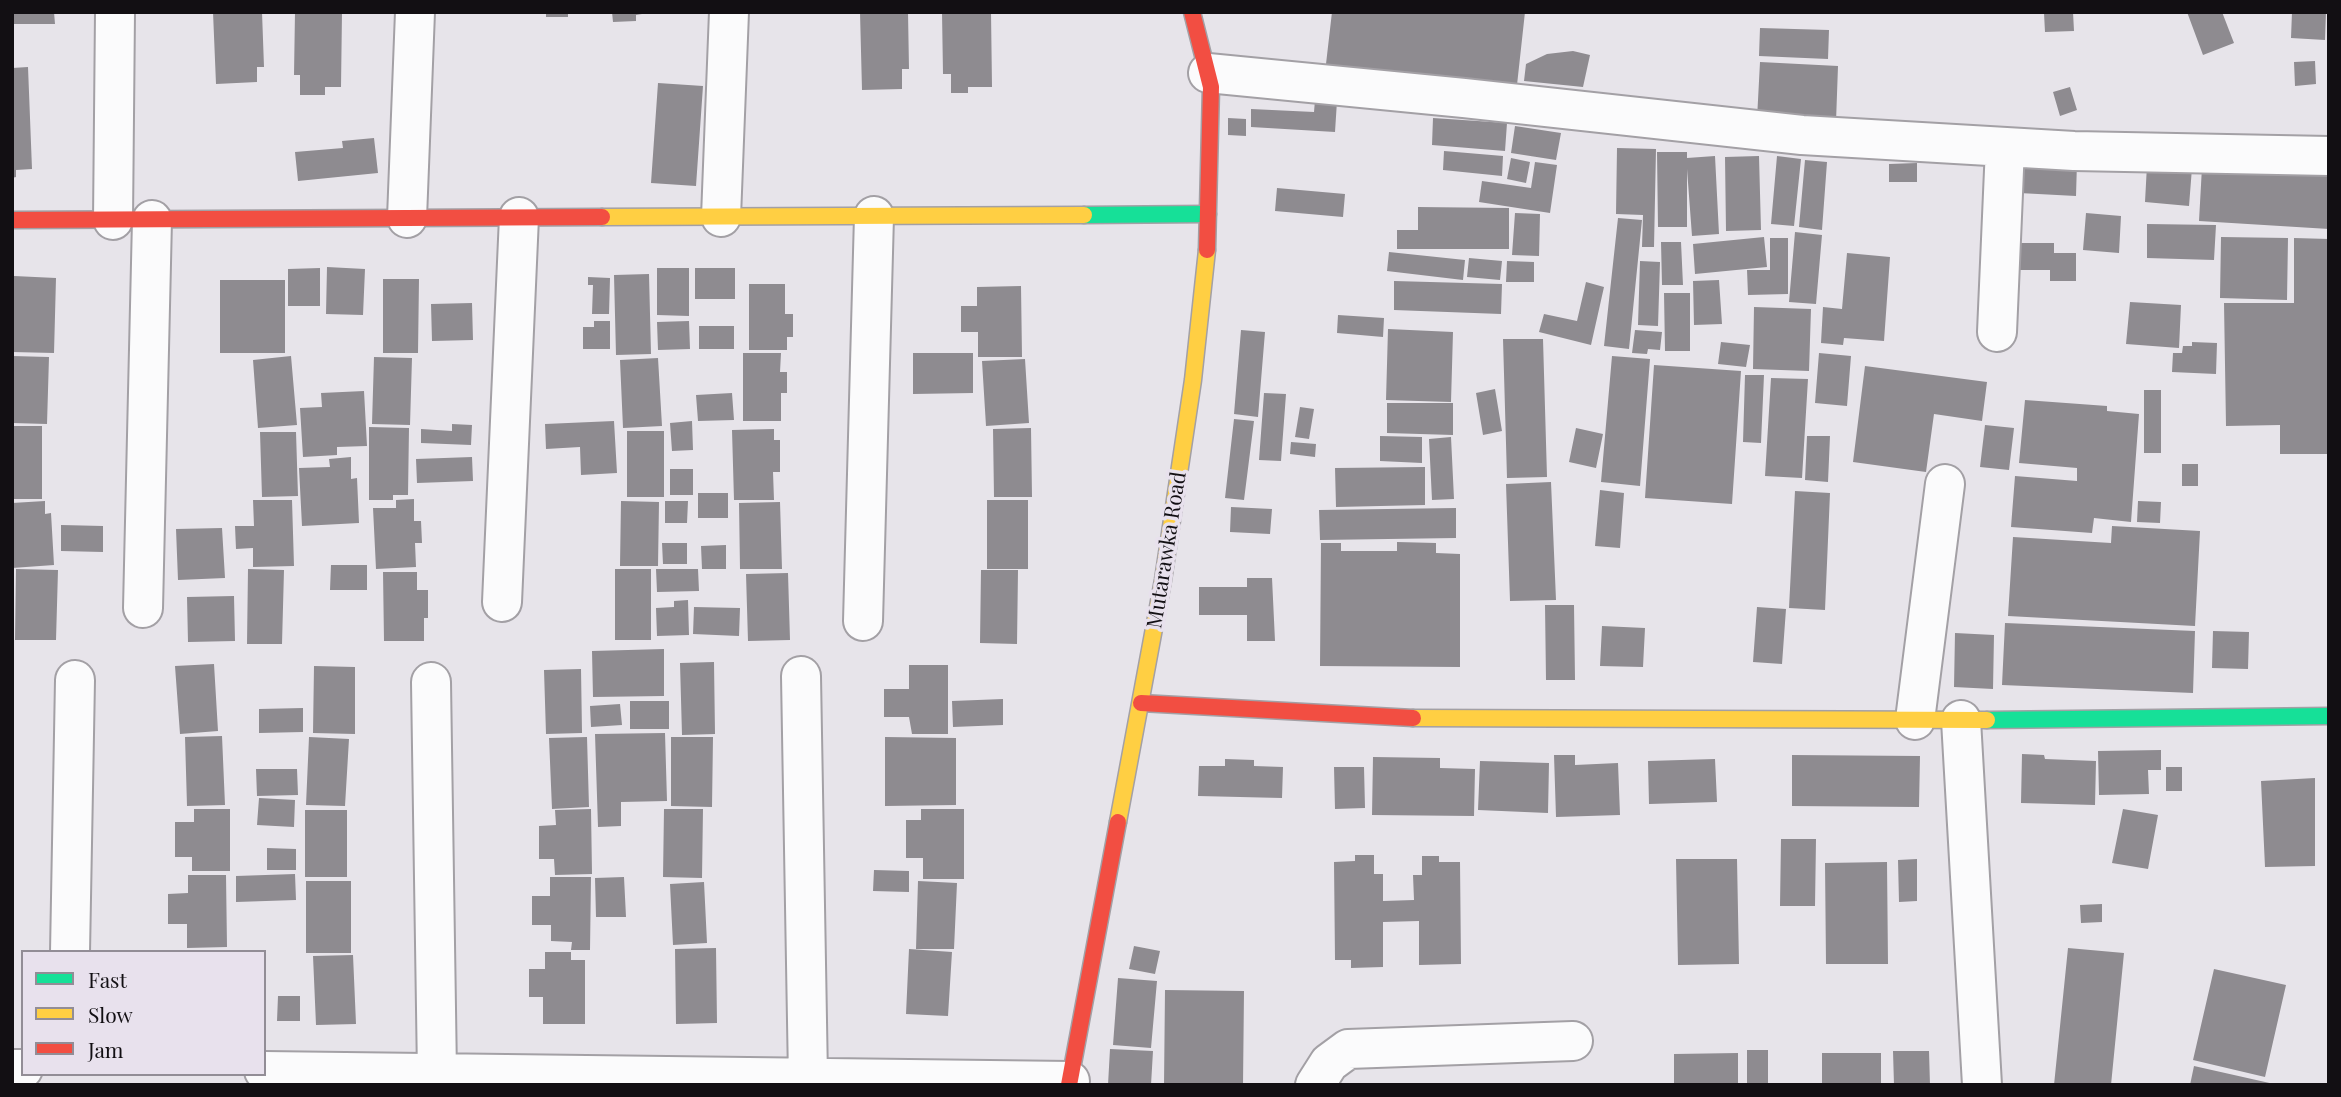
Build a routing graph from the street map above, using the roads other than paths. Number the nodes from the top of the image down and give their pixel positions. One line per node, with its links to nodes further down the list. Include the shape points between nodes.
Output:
1 (115, 12): 14 (street)
2 (415, 12): 12 (street)
3 (729, 12): 9 (street)
4 (1192, 12): 5 (street, Mutarawka Road)
5 (1208, 73): 6 (street, via 1802,135); 8 (street, Mutarawka Road)
6 (2005, 147): 7 (street); 16 (street)
7 (2329, 156)
8 (1208, 214): 10 (street); 24 (street, Mutarawka Road, via 1193,380)
9 (721, 216): 10 (street); 11 (street)
10 (874, 216): 20 (street)
11 (519, 217): 12 (street); 18 (street)
12 (407, 218): 15 (street)
13 (12, 220): 14 (street)
14 (113, 220): 15 (street)
15 (152, 220): 19 (street)
16 (1997, 331)
17 (1945, 484): 26 (street)
18 (502, 602)
19 (143, 608)
20 (863, 621)
21 (801, 676): 32 (street)
22 (75, 680): 28 (street)
23 (431, 682): 31 (street)
24 (1141, 703): 26 (street, via 1390,718); 35 (street, Mutarawka Road)
25 (2329, 716): 27 (street)
26 (1915, 720): 27 (street)
27 (1961, 720): 37 (street)
28 (70, 950)
29 (1573, 1041): 36 (street, via 1348,1049 1329,1063)
30 (266, 1071): 33 (street)
31 (437, 1074): 33 (street); 34 (street)
32 (808, 1078): 34 (street); 35 (street)
33 (350, 1079)
34 (723, 1081)
35 (1069, 1083)
36 (1315, 1085)
37 (1982, 1085)

